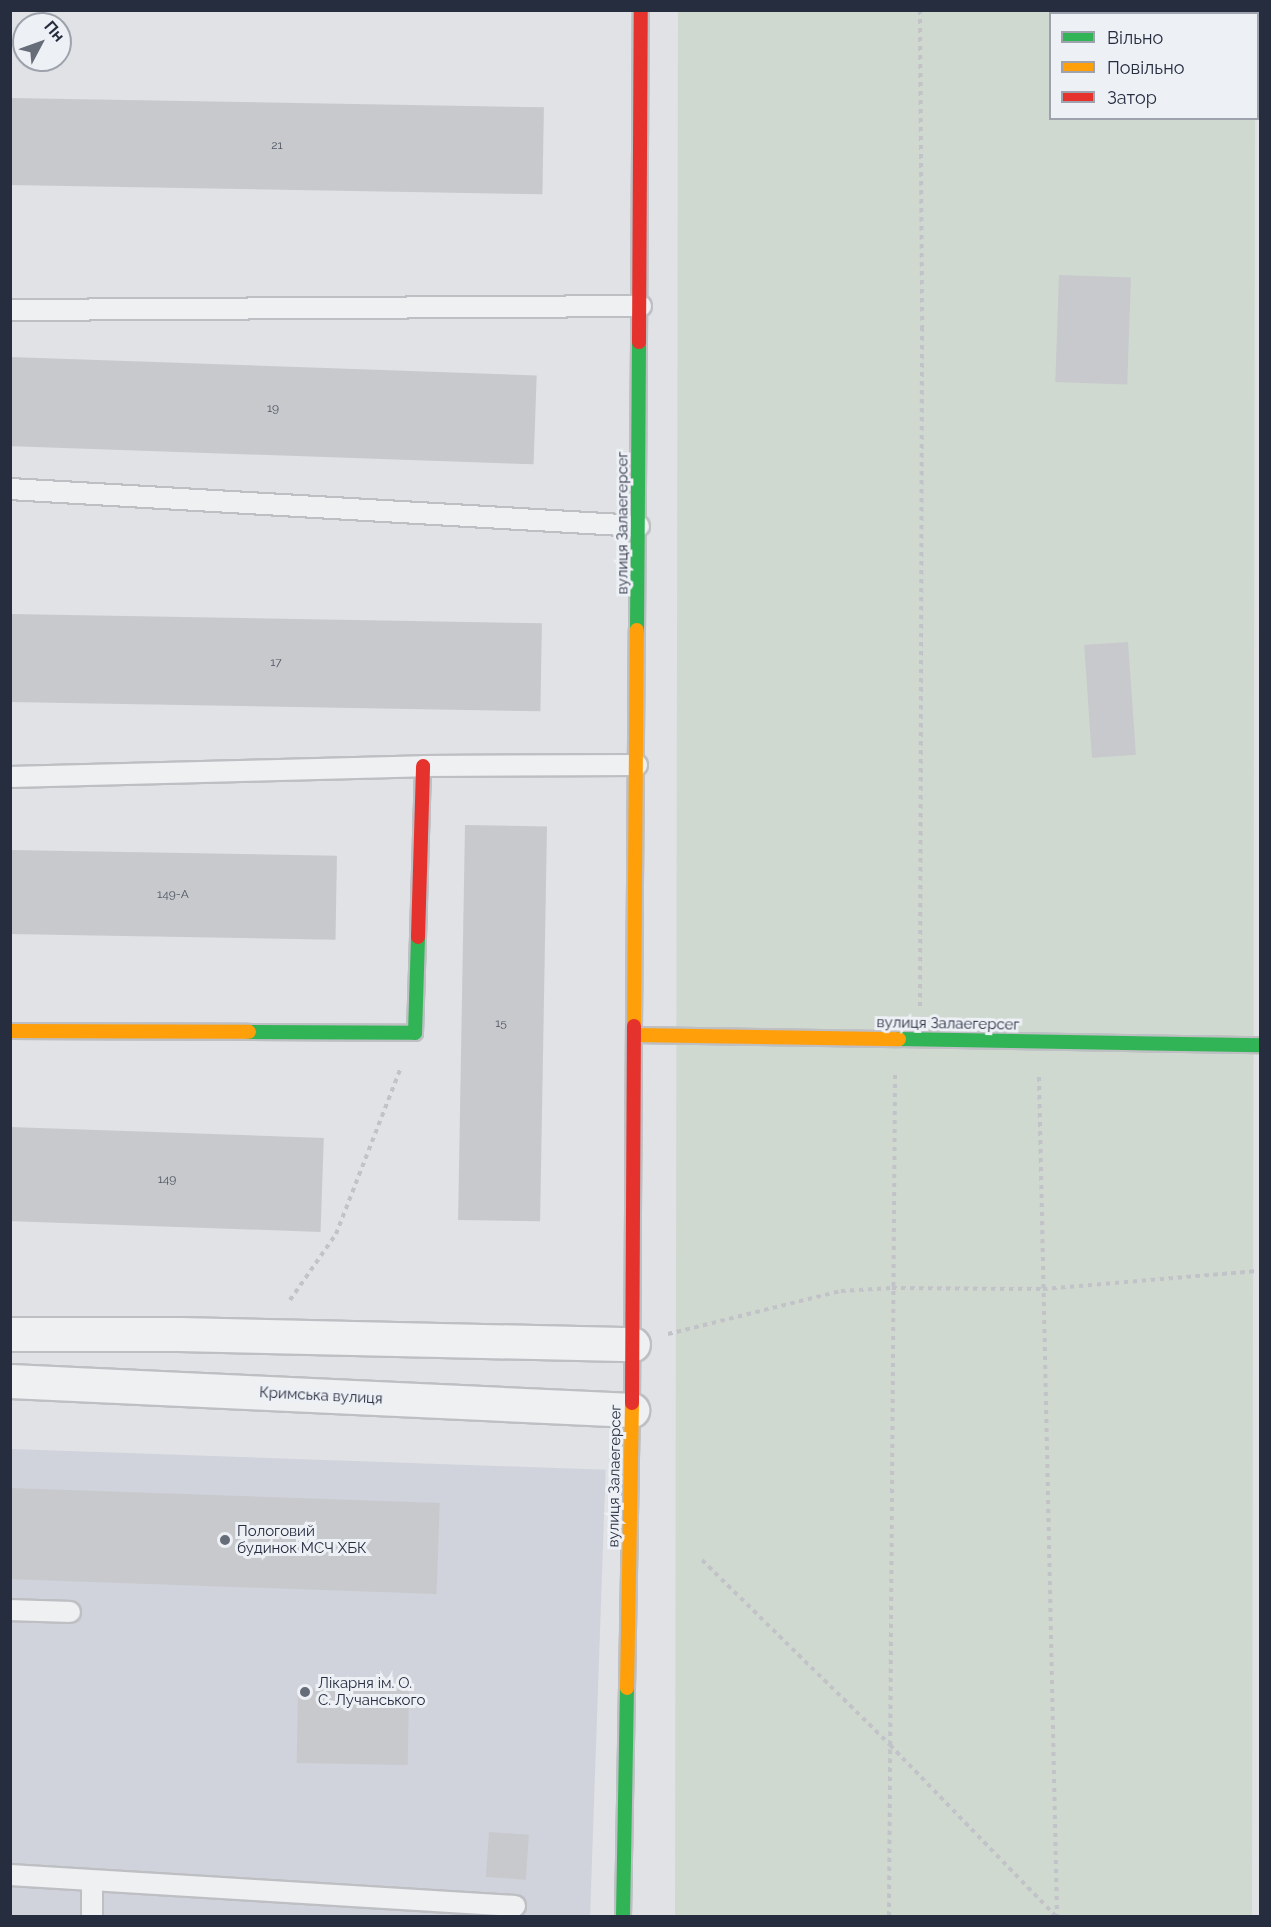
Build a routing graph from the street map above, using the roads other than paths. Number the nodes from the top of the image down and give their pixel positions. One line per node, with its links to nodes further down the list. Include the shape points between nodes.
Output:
1 (641, 10): 2 (main road, вулиця Залаегерсег)
2 (640, 306): 3 (lane); 5 (main road, вулиця Залаегерсег)
3 (10, 309)
4 (10, 489): 5 (lane)
5 (639, 526): 6 (main road, вулиця Залаегерсег)
6 (637, 765): 7 (lane); 10 (main road, вулиця Залаегерсег)
7 (423, 766): 8 (lane); 9 (main road, via 415,1033)
8 (10, 777)
9 (10, 1031)
10 (635, 1035): 11 (main road, вулиця Залаегерсег); 13 (main road, вулиця Залаегерсег)
11 (1260, 1045)
12 (10, 1334): 13 (street)
13 (633, 1344): 15 (main road, вулиця Залаегерсег)
14 (10, 1381): 15 (street, Кримська вулиця)
15 (632, 1410): 22 (main road, вулиця Залаегерсег)
16 (10, 1610): 17 (lane)
17 (70, 1612)
18 (10, 1875): 19 (lane)
19 (92, 1881): 20 (lane); 21 (lane)
20 (515, 1906)
21 (92, 1917)
22 (623, 1917)

